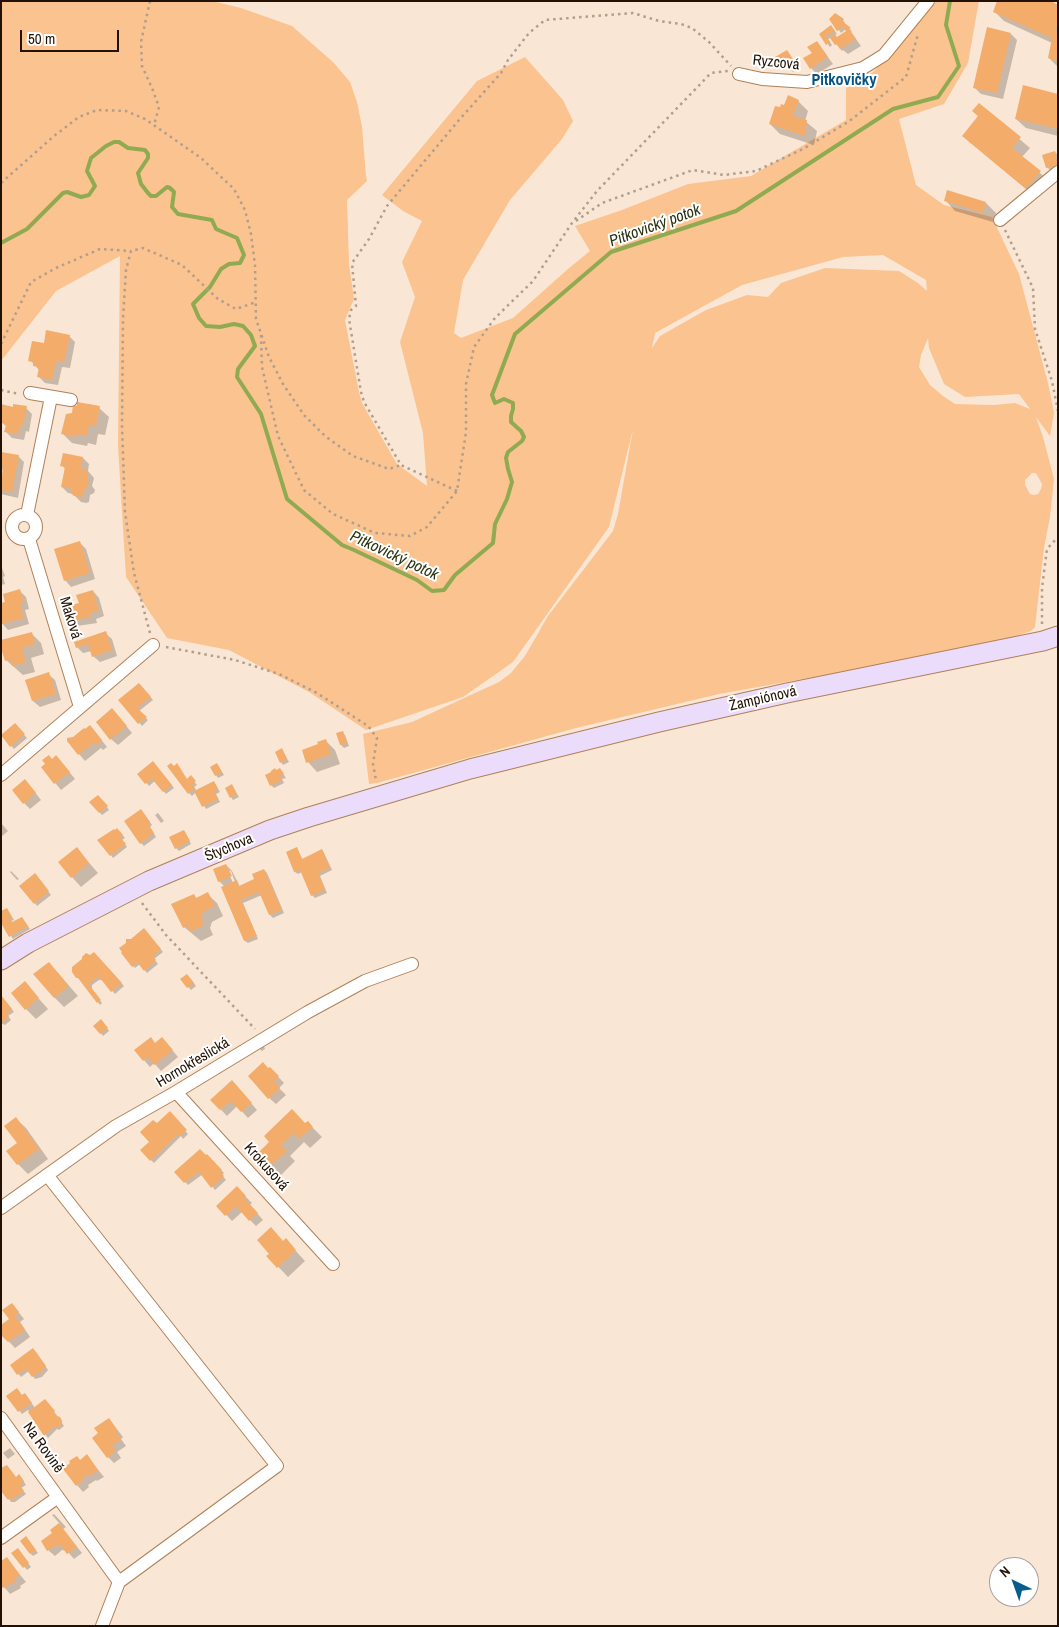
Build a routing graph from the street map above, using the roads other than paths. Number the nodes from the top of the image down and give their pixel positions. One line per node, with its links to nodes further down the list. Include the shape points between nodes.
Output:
1 (928, 1): 2 (street, Ryzcová, via 884,56 863,68 807,82)
2 (739, 74)
3 (1058, 172): 4 (street)
4 (1000, 220)
5 (30, 393): 6 (street)
6 (51, 397): 7 (street); 8 (street, Maková)
7 (71, 400)
8 (27, 515): 9 (street, via 20,515 14,520); 10 (street, Maková, via 36,524)
9 (7, 533): 10 (street)
10 (29, 539): 13 (street, Maková)
11 (1050, 639): 14 (street, Žampiónová, via 787,693)
12 (153, 645): 13 (street)
13 (80, 707): 15 (street)
14 (470, 769): 16 (street, Štychova, via 270,830 149,881)
15 (1, 775)
16 (1, 960)
17 (412, 964): 18 (street, Hornokřeslická, via 365,981)
18 (176, 1092): 19 (street, Hornokřeslická, via 116,1126); 21 (street, Krokusová)
19 (47, 1175): 20 (street, Hornokřeslická); 25 (street, via 277,1466)
20 (1, 1208)
21 (333, 1264)
22 (1, 1418): 23 (street, Na Rovině)
23 (58, 1497): 24 (street); 25 (street, Na Rovině)
24 (1, 1538)
25 (119, 1582): 26 (street)
26 (102, 1626)

